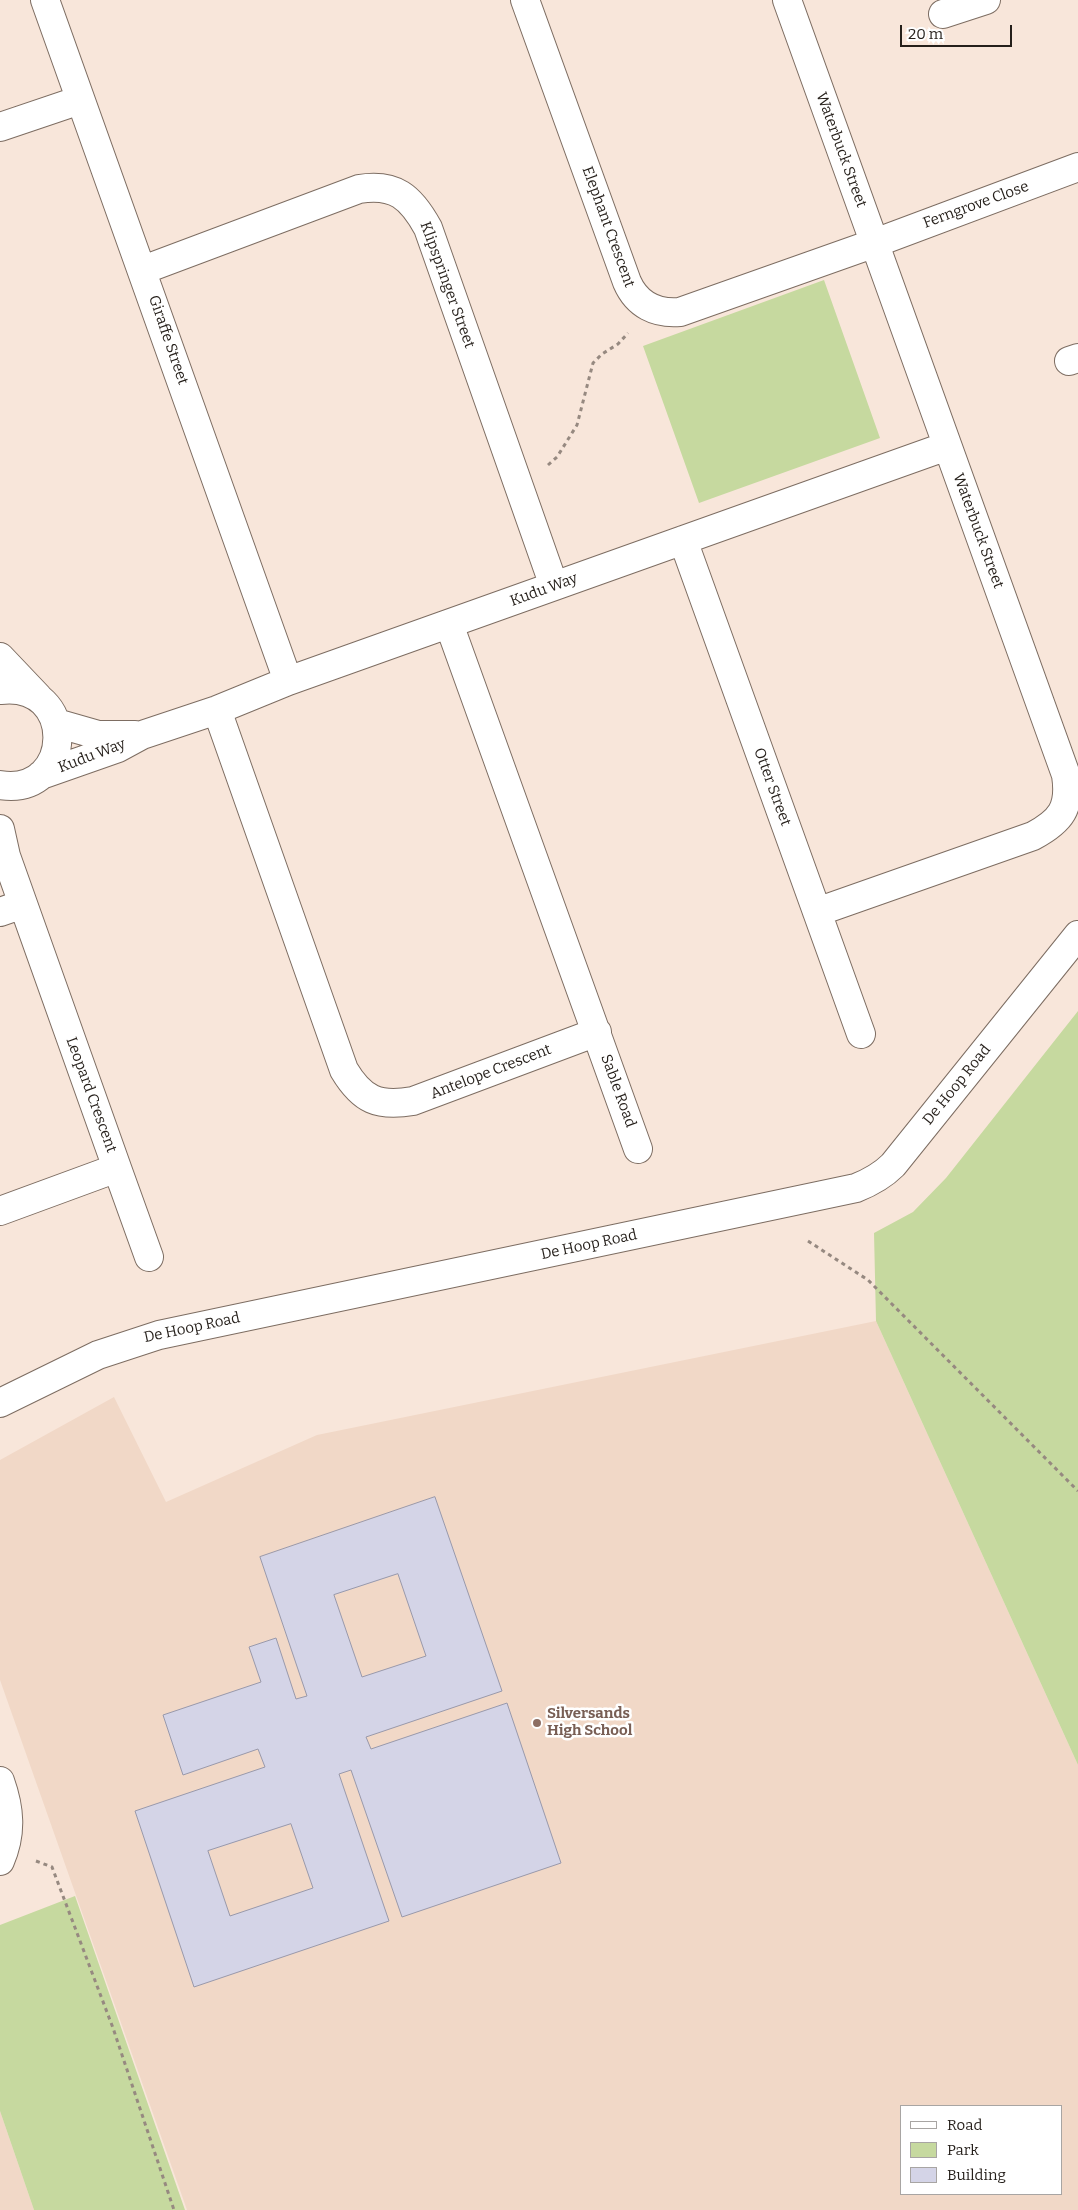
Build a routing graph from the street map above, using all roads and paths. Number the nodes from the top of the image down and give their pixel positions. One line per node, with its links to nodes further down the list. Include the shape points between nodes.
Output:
1 (45, 0): 6 (street, Giraffe Street)
2 (525, 0): 11 (street, Elephant Crescent, via 627,282 632,293)
3 (787, 0): 9 (street, Waterbuck Street)
4 (986, 0): 5 (street)
5 (943, 14)
6 (80, 100): 7 (street); 10 (street, Giraffe Street)
7 (0, 127)
8 (1078, 168): 9 (street, Ferngrove Close)
9 (875, 243): 11 (street, via 680,312 660,312); 12 (street, Waterbuck Street)
10 (143, 270): 13 (street, Klipspringer Street, via 359,189 386,187 400,192 420,213 428,228); 18 (street, Giraffe Street)
11 (650, 308): 13 (path, via 618,344 593,363 577,424 569,440 537,478)
12 (947, 446): 14 (street, Kudu Way); 27 (street, Waterbuck Street, via 1066,776 1066,803 1054,824 1033,836)
13 (520, 488): 15 (street, Klipspringer Street)
14 (683, 540): 15 (street, Kudu Way); 27 (street, Otter Street)
15 (554, 586): 16 (street, Kudu Way)
16 (449, 624): 18 (street, Kudu Way); 29 (street)
17 (0, 657): 21 (street)
18 (288, 681): 20 (street, Kudu Way)
19 (0, 690): 21 (street, Kudu Way, via 22,690 33,694)
20 (217, 710): 22 (street, Kudu Way); 29 (street, Antelope Crescent, via 344,1070 362,1093 374,1101 388,1104 413,1101)
21 (49, 712): 22 (street, Kudu Way, via 98,735); 23 (street, via 59,735 58,746 49,767)
22 (142, 735): 23 (street, Kudu Way, via 118,748)
23 (41, 776): 24 (street, Kudu Way, via 27,784)
24 (4, 787): 25 (street, Leopard Crescent)
25 (0, 830): 26 (street, Leopard Crescent)
26 (12, 908): 32 (street, Leopard Crescent)
27 (818, 912): 30 (street, Otter Street)
28 (1078, 935): 36 (street, De Hoop Road, via 894,1165 867,1184 159,1335 98,1355)
29 (597, 1032): 31 (street, Sable Road)
30 (860, 1034)
31 (638, 1149)
32 (117, 1168): 33 (street, Leopard Crescent); 35 (street)
33 (0, 1211)
34 (808, 1241): 37 (path, via 868,1280)
35 (149, 1257)
36 (0, 1403)
37 (1078, 1491)
38 (0, 1781): 40 (street, via 9,1812 9,1830)
39 (29, 1858): 41 (path, via 52,1867 113,2028)
40 (0, 1861)
41 (174, 2210)

